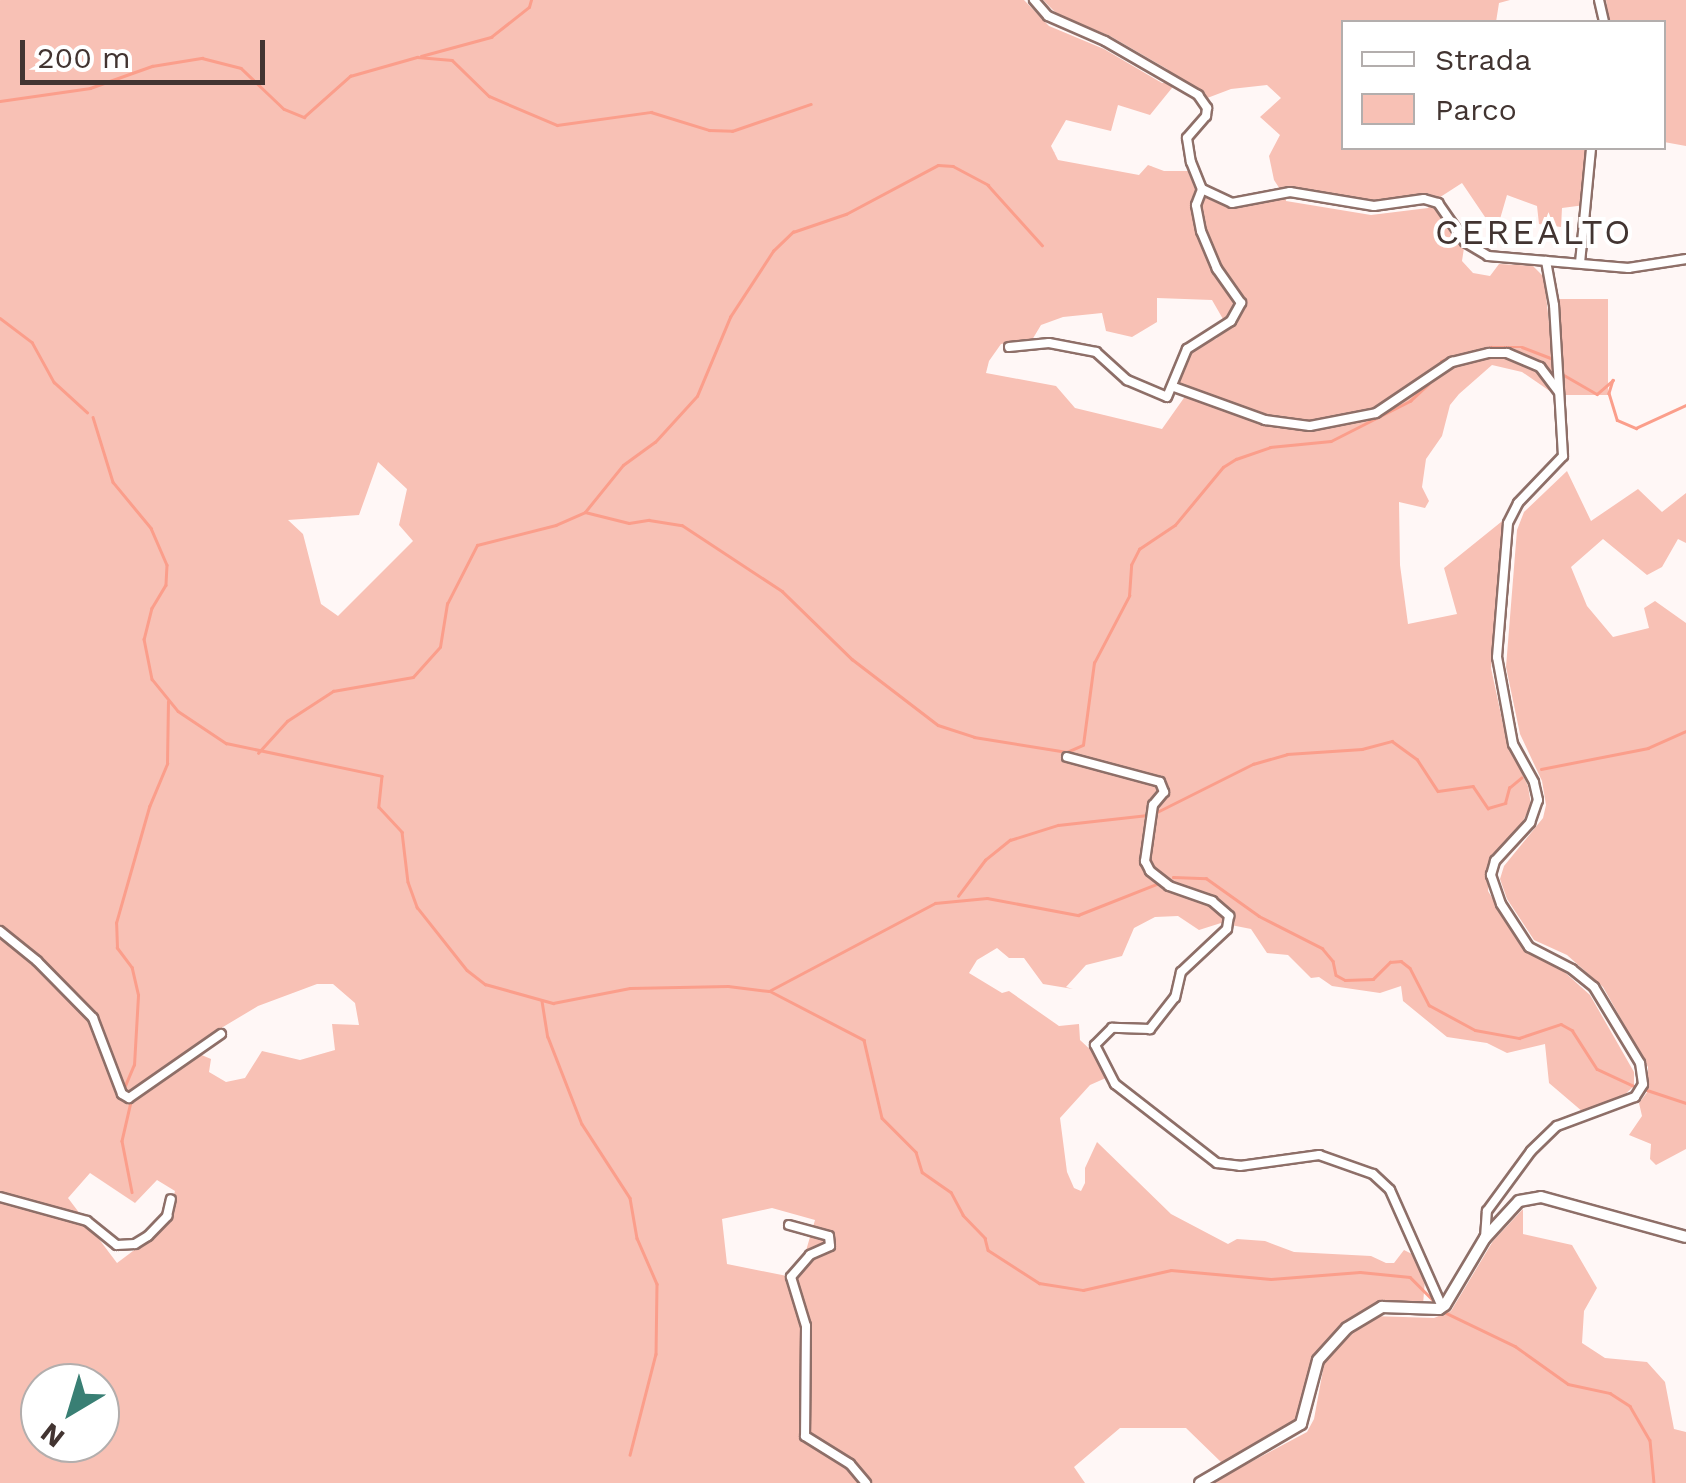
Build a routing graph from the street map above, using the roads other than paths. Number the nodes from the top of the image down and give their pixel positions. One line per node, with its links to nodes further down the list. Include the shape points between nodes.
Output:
1 (1034, 0): 3 (street, via 1048,16 1198,95 1206,116 1187,138)
2 (1591, 150): 6 (street)
3 (1202, 189): 5 (street, via 1232,203 1290,192 1374,206 1424,199 1449,214 1480,254); 8 (street, via 1196,204 1201,230 1241,303 1231,321 1187,348)
4 (1686, 259): 6 (street, via 1628,268)
5 (1546, 261): 6 (street); 9 (street)
6 (1580, 263)
7 (1009, 347): 8 (street, via 1049,342 1096,352 1127,380 1158,395 1167,397)
8 (1174, 387): 9 (street, via 1265,420 1310,426 1376,413 1452,362 1489,352 1540,367)
9 (1560, 393): 17 (street, via 1563,456 1508,523 1498,657 1513,744 1538,800 1530,824 1491,875 1528,948 1594,987 1640,1063 1643,1084 1635,1097 1557,1126 1487,1211)
10 (1066, 757): 18 (street, via 1160,782 1164,792 1153,805 1147,848 1150,871 1229,916 1226,928 1181,972 1176,997 1150,1029 1112,1028 1095,1045 1115,1084 1217,1163 1319,1155 1373,1174 1390,1190)
11 (0, 932): 12 (street, via 93,1018 122,1094 130,1098)
12 (222, 1034)
13 (0, 1197): 14 (street, via 87,1221 118,1245 148,1236 167,1216)
14 (171, 1199)
15 (789, 1225): 19 (street, via 829,1236 830,1246 810,1255 790,1277 806,1326 804,1436 842,1458)
16 (1686, 1237): 17 (street, via 1541,1197 1519,1201)
17 (1485, 1238): 18 (street)
18 (1440, 1307): 20 (street, via 1382,1307 1347,1328 1318,1360 1301,1424)
19 (866, 1483)
20 (1200, 1483)

